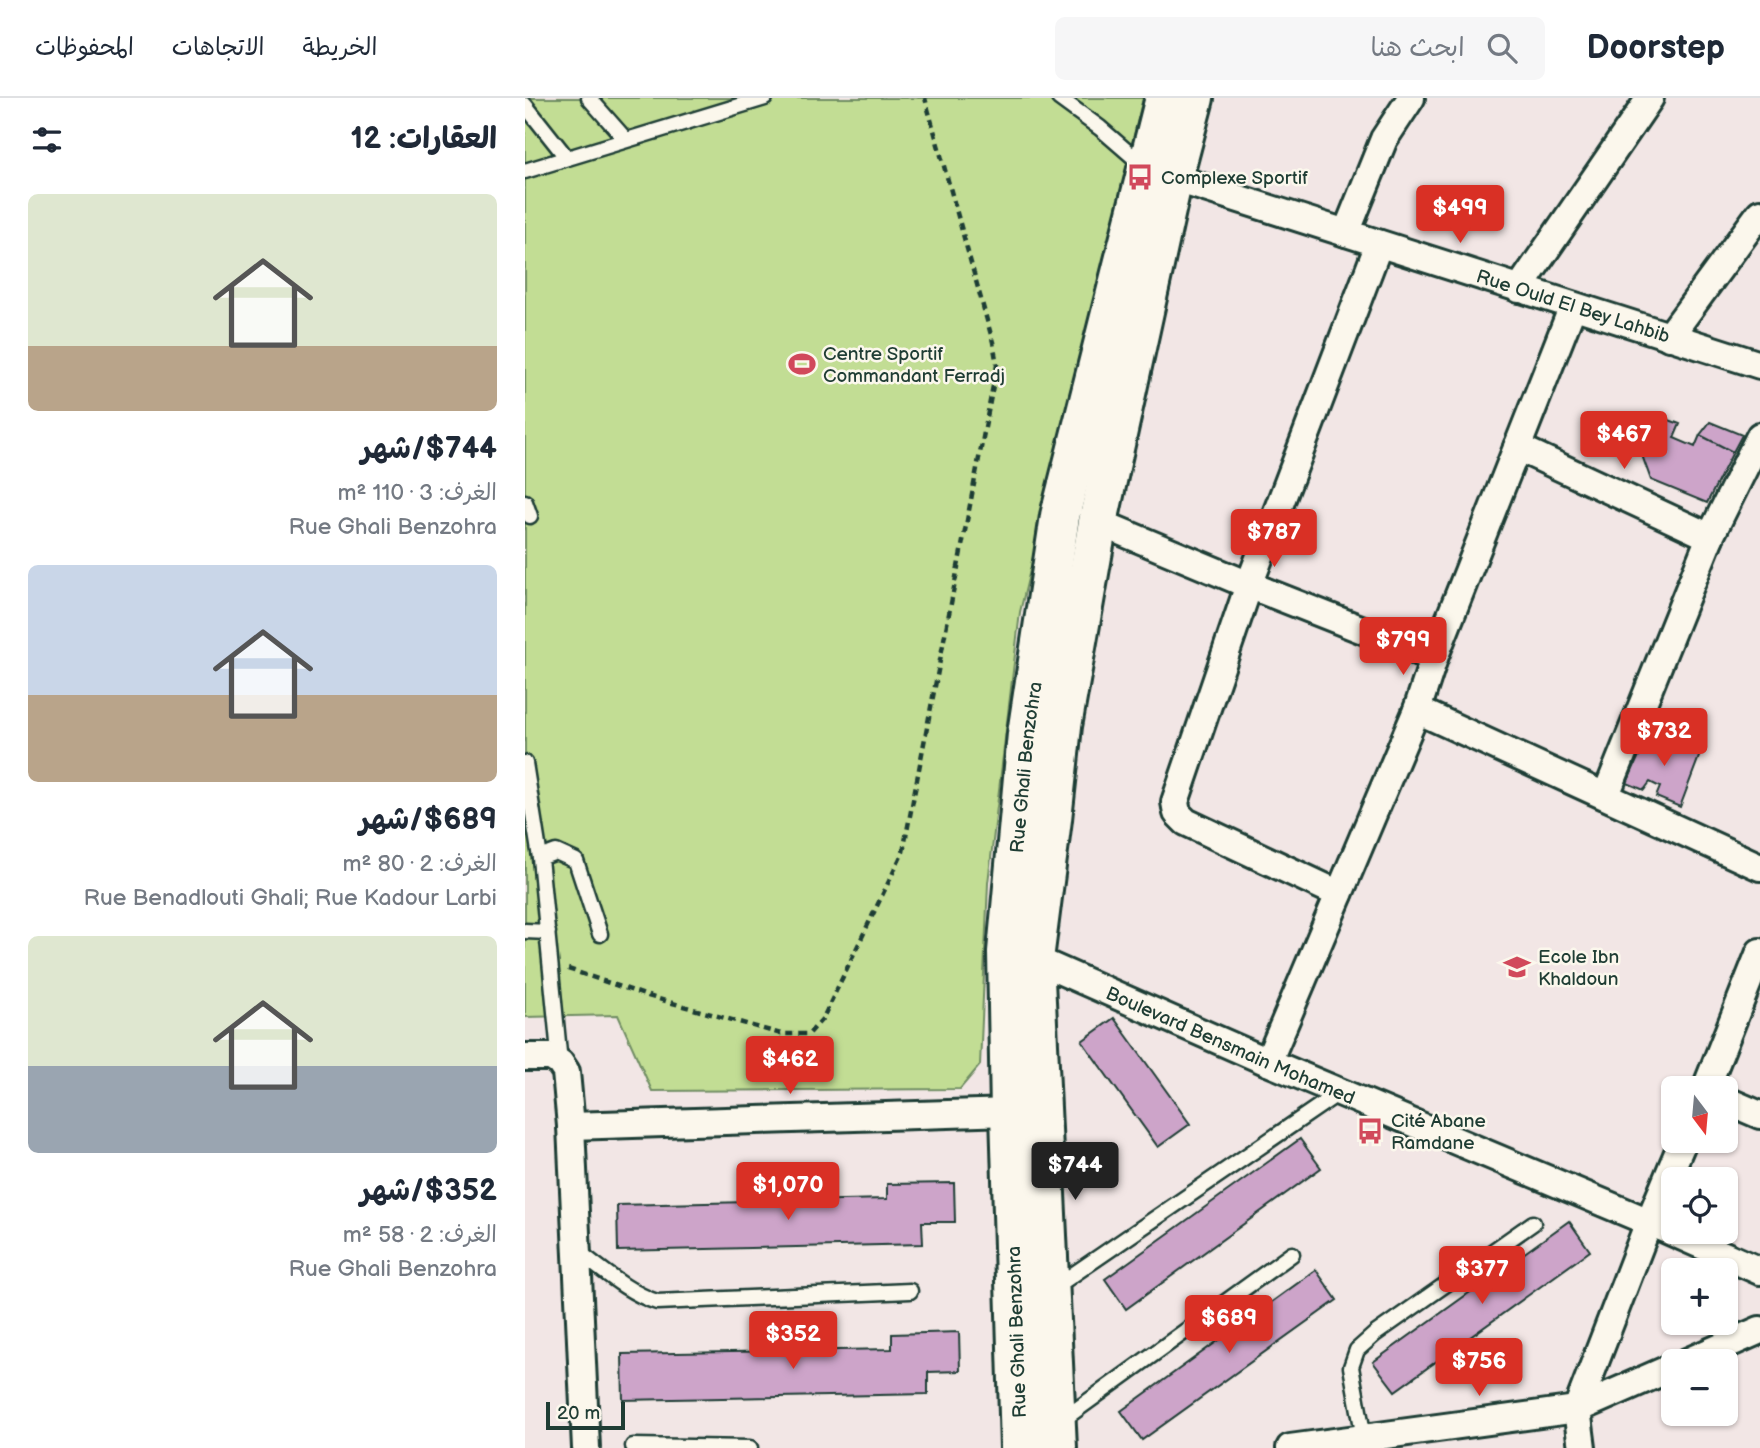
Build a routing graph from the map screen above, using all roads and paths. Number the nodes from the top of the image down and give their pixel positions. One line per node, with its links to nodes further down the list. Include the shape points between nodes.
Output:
1 (589, 98): 10 (lane)
2 (765, 98): 10 (lane)
3 (925, 98): 38 (path, via 997,365 903,852 823,1018 809,1034 781,1034)
4 (1059, 98): 13 (lane)
5 (1165, 98): 13 (main road, Rue Ghali Benzohra)
6 (1194, 98): 13 (main road, Rue Ghali Benzohra)
7 (1411, 98): 15 (street, via 1384,139)
8 (1650, 98): 17 (street)
9 (525, 105): 11 (lane)
10 (626, 140): 11 (lane)
11 (567, 158): 12 (lane)
12 (525, 171)
13 (1160, 174): 15 (street, Rue Ould El Bey Lahbib); 23 (main road, Rue Ghali Benzohra); 37 (main road, Rue Ghali Benzohra, via 1060,516 1027,734)
14 (1760, 213): 19 (street)
15 (1346, 233): 16 (street, Rue Ould El Bey Lahbib)
16 (1379, 244): 17 (street, Rue Ould El Bey Lahbib); 25 (street)
17 (1519, 289): 18 (street, Rue Ould El Bey Lahbib)
18 (1573, 306): 19 (street, Rue Ould El Bey Lahbib); 22 (street)
19 (1669, 337): 20 (street, Rue Ould El Bey Lahbib)
20 (1760, 365)
21 (1760, 436): 24 (street)
22 (1517, 447): 24 (street); 26 (street)
23 (1097, 522): 25 (street); 37 (main road, Rue Ghali Benzohra, via 1062,726 1052,819)
24 (1710, 537): 29 (street)
25 (1249, 585): 26 (street); 32 (street, via 1175,802 1177,813)
26 (1434, 658): 27 (street)
27 (1417, 710): 29 (street); 32 (street)
28 (525, 763): 30 (lane)
29 (1606, 795): 31 (street)
30 (540, 858): 34 (lane); 35 (lane, via 556,852 576,861)
31 (1760, 867)
32 (1339, 894): 41 (street)
33 (525, 931): 34 (lane)
34 (548, 932): 38 (lane)
35 (600, 934)
36 (1760, 952): 39 (street)
37 (1021, 956): 41 (street, Boulevard Bensmain Mohamed); 46 (main road, Rue Ghali Benzohra); 55 (main road, Rue Ghali Benzohra)
38 (551, 963): 42 (lane)
39 (1751, 999): 43 (street)
40 (525, 1057): 42 (street, via 551,1057)
41 (1268, 1062): 44 (street, Boulevard Bensmain Mohamed)
42 (560, 1063): 48 (street, via 566,1072)
43 (1712, 1076)
44 (1340, 1092): 50 (street, Boulevard Bensmain Mohamed); 55 (lane)
45 (1738, 1106): 47 (street)
46 (1010, 1112): 48 (street); 68 (main road, Rue Ghali Benzohra)
47 (1760, 1115)
48 (571, 1126): 52 (street)
49 (1678, 1153): 50 (street)
50 (1649, 1222): 54 (street, Boulevard Bensmain Mohamed); 60 (street)
51 (1533, 1223): 63 (lane, via 1357,1350 1351,1367)
52 (577, 1251): 56 (lane, via 657,1302); 66 (street)
53 (1292, 1254): 61 (lane)
54 (1760, 1271)
55 (1050, 1290): 61 (main road, Rue Ghali Benzohra)
56 (910, 1291)
57 (1760, 1330): 58 (street)
58 (1716, 1349)
59 (1661, 1372): 60 (street)
60 (1577, 1409): 62 (street); 70 (street)
61 (1057, 1436)
62 (1468, 1436): 63 (street)
63 (1364, 1438): 65 (street)
64 (633, 1446): 67 (lane)
65 (1319, 1446): 69 (street)
66 (586, 1448)
67 (750, 1448)
68 (1020, 1448)
69 (1290, 1448)
70 (1582, 1448)

